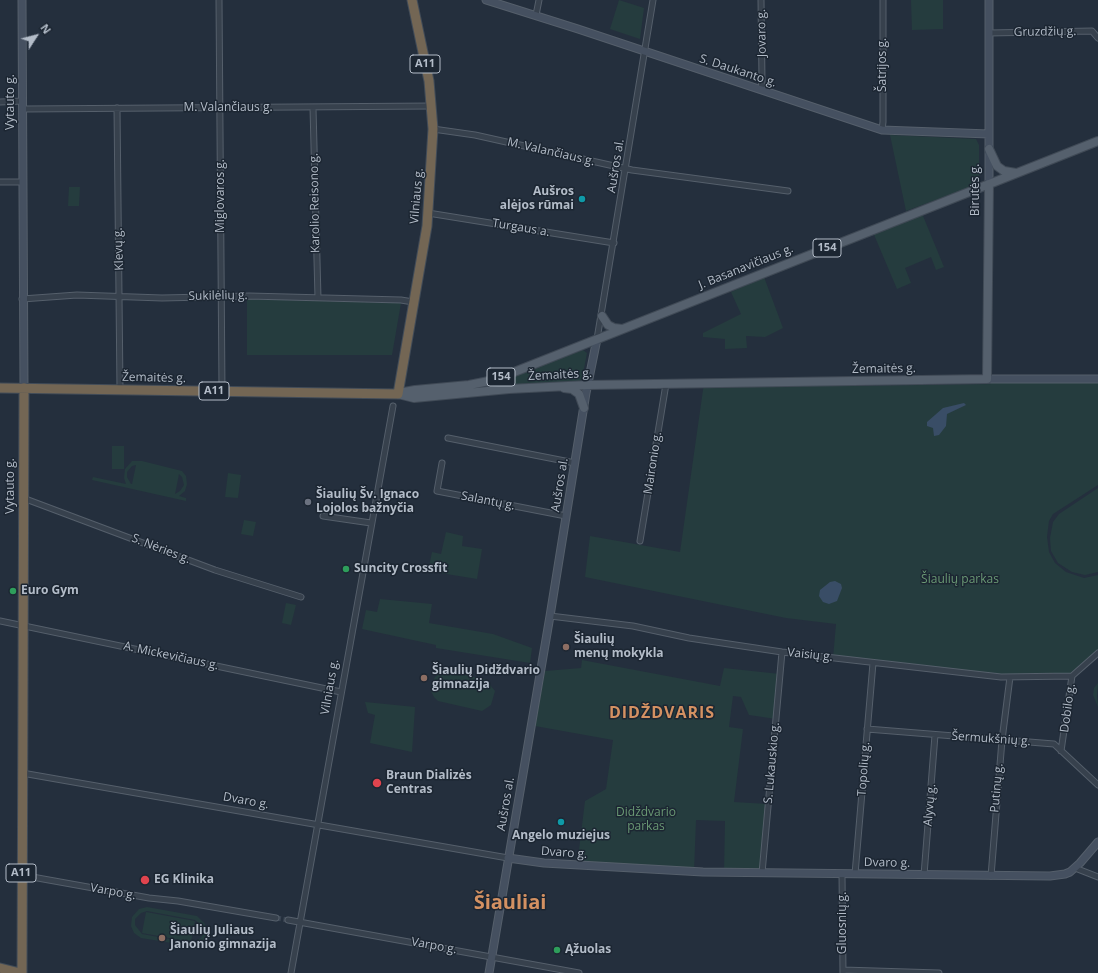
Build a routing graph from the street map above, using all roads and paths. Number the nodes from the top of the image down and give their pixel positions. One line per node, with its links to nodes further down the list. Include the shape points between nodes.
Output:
1 (22, 0): 16 (main road, Vytauto g.)
2 (219, 0): 20 (street, Miglovaros g.)
3 (412, 0): 17 (highway, Vilniaus g. / A11)
4 (486, 0): 10 (main road, S. Daukanto g.)
5 (539, 0): 10 (street)
6 (654, 0): 13 (street, Aušros al.)
7 (761, 0): 14 (street, Jovaro g.)
8 (883, 0): 22 (street, Šatrijos g.)
9 (989, 0): 11 (main road, Birutės g.)
10 (536, 15): 13 (main road, S. Daukanto g.)
11 (989, 33): 12 (street, Gruzdžių g., via 1092,31); 23 (main road, Birutės g.)
12 (1098, 38)
13 (645, 51): 14 (main road, S. Daukanto g.); 26 (street, Aušros al.)
14 (761, 90): 22 (main road, S. Daukanto g.)
15 (0, 102): 16 (street, M. Valančiaus g.)
16 (24, 105): 18 (street, M. Valančiaus g.); 29 (main road, Vytauto g.)
17 (432, 106): 19 (street, M. Valančiaus g.); 21 (highway, Vilniaus g. / A11)
18 (118, 108): 20 (street, M. Valančiaus g.); 35 (street, Klevų g.)
19 (313, 108): 20 (street, M. Valančiaus g.); 36 (street, Karolio Reisono g.)
20 (220, 109): 34 (street, Miglovaros g.)
21 (433, 129): 26 (street, M. Valančiaus g., via 474,135); 32 (highway, Vilniaus g. / A11)
22 (882, 130): 23 (main road, S. Daukanto g.)
23 (989, 134): 25 (main road, Birutės g.)
24 (1098, 141): 27 (main road, J. Basanavičiaus g. / 154)
25 (989, 149): 27 (main road, via 998,166 1004,171); 30 (main road, Birutės g.)
26 (626, 169): 31 (street, M. Valančiaus g.); 33 (street, Aušros al.)
27 (1016, 173): 30 (main road, J. Basanavičiaus g. / 154)
28 (0, 182): 29 (street)
29 (22, 182): 37 (main road, Vytauto g.)
30 (989, 184): 40 (main road, J. Basanavičiaus g. / 154); 42 (main road, Birutės g.)
31 (788, 191)
32 (428, 213): 33 (street, Turgaus a.); 38 (highway, Vilniaus g. / A11)
33 (614, 243): 39 (street, Aušros al.)
34 (221, 296): 35 (street, Sukilėlių g.); 36 (street, Sukilėlių g.); 50 (street, Miglovaros g.)
35 (121, 297): 37 (street, Sukilėlių g., via 77,295); 49 (street, Klevų g.)
36 (318, 298): 38 (street, Sukilėlių g.)
37 (22, 299): 48 (main road, Vytauto g.)
38 (413, 302): 51 (highway, Vilniaus g. / A11)
39 (602, 316): 40 (main road, via 608,325); 41 (street, Aušros al.)
40 (622, 330): 41 (main road, J. Basanavičiaus g. / 154)
41 (597, 339): 45 (main road, Aušros al.); 51 (main road, J. Basanavičiaus g. / 154, via 494,380)
42 (987, 379): 43 (main road, Žemaitės g.); 44 (main road, Žemaitės g.)
43 (1098, 379)
44 (666, 384): 45 (main road, Žemaitės g.); 61 (street, Maironio g.)
45 (588, 385): 46 (main road, Žemaitės g.); 53 (main road, Aušros al.)
46 (560, 386): 51 (main road, Žemaitės g., via 414,398); 53 (main road, via 579,394)
47 (0, 388): 48 (highway, Žemaitės g. / A11)
48 (24, 388): 49 (highway, Žemaitės g. / A11); 57 (highway, Vytauto g. / A11)
49 (120, 389): 50 (highway, Žemaitės g. / A11)
50 (222, 391): 51 (highway, Žemaitės g. / A11)
51 (398, 394)
52 (393, 406): 60 (street, Vilniaus g.)
53 (584, 408): 56 (main road, Aušros al.)
54 (448, 438): 56 (street)
55 (442, 463): 59 (street, Salantų g., via 437,491)
56 (575, 463): 59 (main road, Aušros al.)
57 (23, 498): 62 (street, S. Nėries g., via 215,570); 65 (highway, Vytauto g. / A11)
58 (323, 516): 60 (street)
59 (566, 516): 63 (main road, Aušros al.)
60 (371, 523): 71 (street, Vilniaus g.)
61 (640, 541)
62 (300, 597)
63 (550, 616): 66 (street, Vaisių g., via 633,626 689,638); 80 (main road, Aušros al.)
64 (0, 621): 65 (street, A. Mickevičiaus g.)
65 (22, 624): 71 (street, A. Mickevičiaus g.); 76 (highway, Vytauto g. / A11)
66 (782, 652): 68 (street, Vaisių g.); 82 (street, S. Lukauskio g.)
67 (1098, 654): 69 (street, Dobilo g.)
68 (873, 663): 70 (street, Vaisių g.); 72 (street, Topolių g.)
69 (1072, 676): 70 (street, Vaisių g.); 75 (street, Dobilo g.)
70 (1010, 677): 74 (street, Putinų g.)
71 (341, 692): 78 (street, Vilniaus g.)
72 (867, 729): 73 (street, Šermukšnių g.); 84 (street, Topolių g.)
73 (935, 735): 74 (street, Šermukšnių g.); 86 (street, Alyvų g.)
74 (1002, 740): 75 (street, Šermukšnių g., via 1054,744); 87 (street, Putinų g.)
75 (1061, 751): 77 (street, Šermukšnių g.)
76 (22, 773): 78 (street, Dvaro g.); 85 (highway, Vytauto g. / A11)
77 (1098, 785)
78 (317, 825): 80 (street, Dvaro g.); 91 (street, Vilniaus g.)
79 (1098, 842): 81 (main road, Dvaro g.)
80 (508, 858): 82 (main road, Dvaro g., via 544,864 619,869); 92 (main road, Aušros al.)
81 (1075, 868): 87 (main road, Dvaro g., via 1060,876); 88 (street)
82 (762, 873): 83 (main road, Dvaro g.)
83 (842, 874): 84 (main road, Dvaro g.); 94 (street, Gluosnių g.)
84 (855, 874): 86 (main road, Dvaro g.)
85 (21, 875): 89 (street, Varpo g.); 95 (highway, Vytauto g. / A11)
86 (924, 875): 87 (main road, Dvaro g.)
87 (991, 876)
88 (1098, 878)
89 (276, 918)
90 (288, 920): 91 (street, Varpo g.)
91 (300, 923): 92 (street, Varpo g.); 96 (street, Vilniaus g.)
92 (492, 957): 97 (main road, Aušros al.); 98 (street, Varpo g.)
93 (0, 968): 95 (highway)
94 (843, 972): 99 (street)
95 (21, 973)
96 (291, 973)
97 (489, 973)
98 (579, 973)
99 (939, 973)

